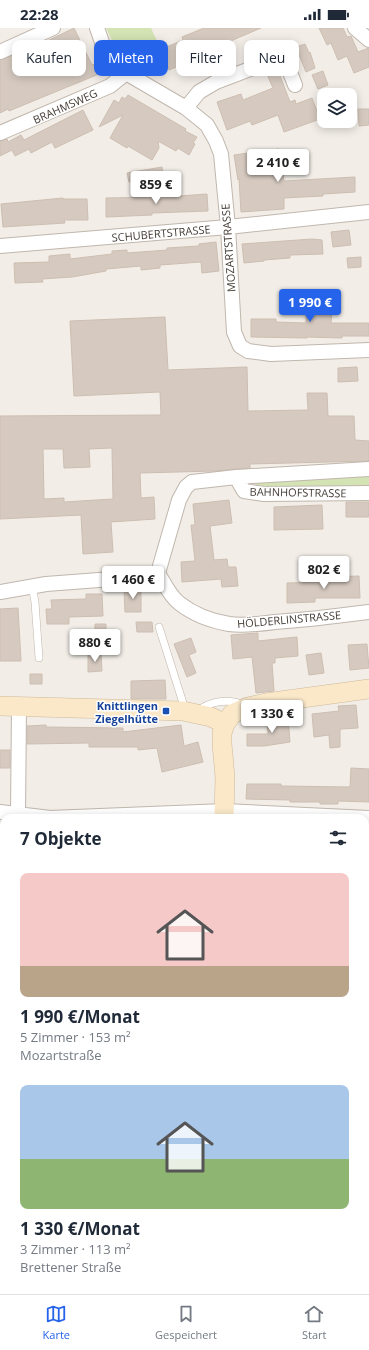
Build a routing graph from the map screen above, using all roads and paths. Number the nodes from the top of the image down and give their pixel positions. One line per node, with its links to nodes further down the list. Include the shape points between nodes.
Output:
1 (53, 28): 6 (street)
2 (97, 28): 4 (street, MOZARTSTRASSE)
3 (355, 28): 5 (street)
4 (101, 40)
5 (369, 40)
6 (1, 49)
7 (121, 76): 11 (street, BRAHMSWEG, via 110,86)
8 (133, 76): 10 (street, MOZARTSTRASSE)
9 (295, 85): 10 (street, via 284,57 210,86 199,92)
10 (186, 108): 13 (street, MOZARTSTRASSE, via 207,125 221,154)
11 (0, 133)
12 (369, 212): 13 (street, SCHUBERTSTRASSE)
13 (228, 228): 14 (street, SCHUBERTSTRASSE); 15 (street, MOZARTSTRASSE, via 234,332 240,346 248,351 271,354)
14 (0, 246)
15 (369, 350)
16 (369, 470): 17 (street, BAHNHOFSTRASSE)
17 (236, 477): 18 (street, BAHNHOFSTRASSE, via 244,491 264,494); 19 (street, BAHNHOFSTRASSE, via 192,482 186,487 179,500)
18 (369, 493)
19 (158, 573): 20 (street, via 152,576); 22 (street, HÖLDERLINSTRASSE, via 178,602 192,612 229,624 245,625)
20 (32, 586): 21 (street); 24 (lane)
21 (0, 592)
22 (369, 612)
23 (159, 627): 29 (lane, via 183,703)
24 (39, 658)
25 (369, 689): 28 (street)
26 (0, 706): 27 (street)
27 (19, 707): 29 (street); 33 (street)
28 (248, 707): 29 (lane, via 237,702 216,702); 30 (street, via 232,714)
29 (189, 712): 30 (street, via 211,717)
30 (225, 724): 34 (street, via 222,733)
31 (0, 812): 32 (street)
32 (12, 814)
33 (18, 814)
34 (225, 814)

